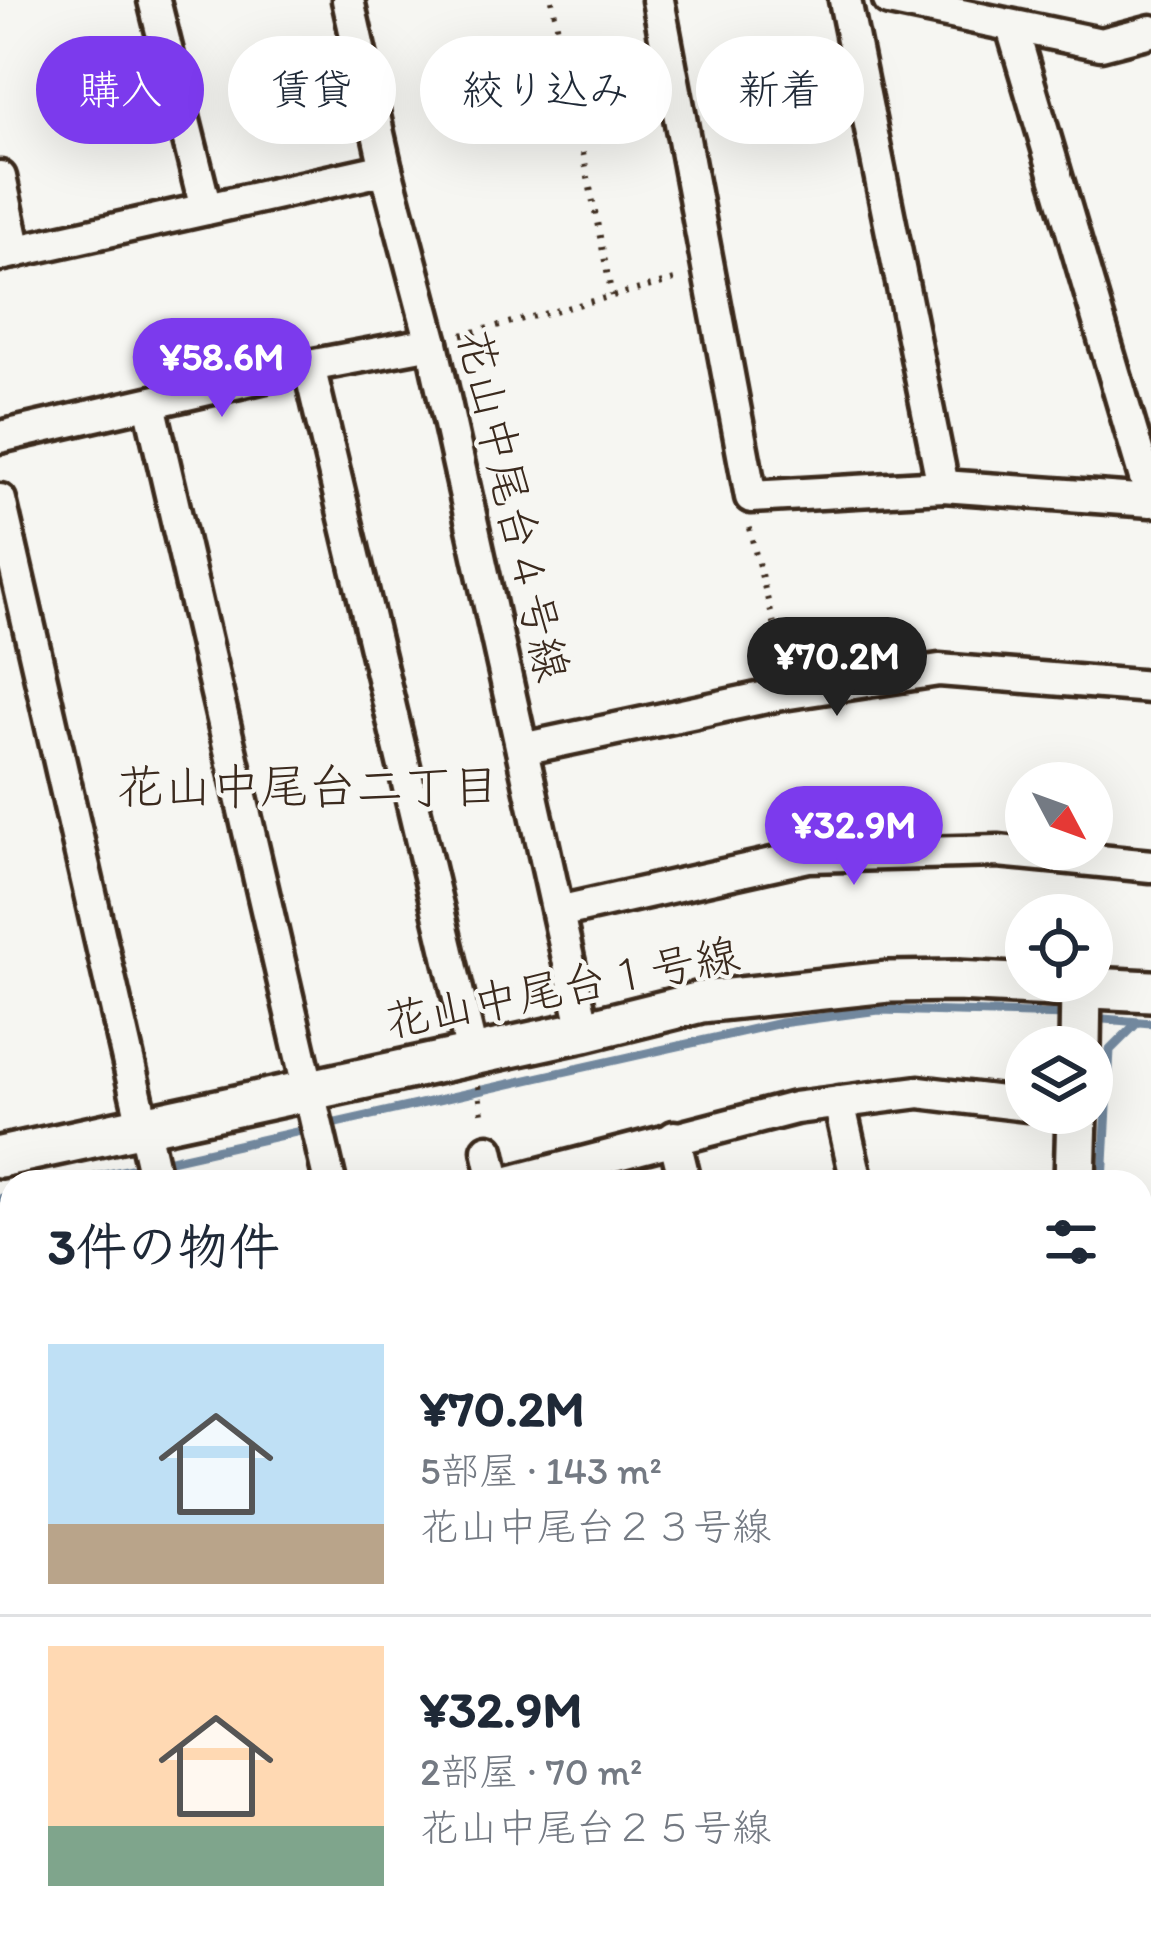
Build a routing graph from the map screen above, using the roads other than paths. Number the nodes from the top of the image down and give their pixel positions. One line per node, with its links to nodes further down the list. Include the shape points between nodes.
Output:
1 (154, 0): 10 (street)
2 (348, 0): 8 (street, 花山中尾台４号線)
3 (658, 0): 16 (street, via 751,497)
4 (845, 0): 16 (street)
5 (889, 0): 6 (street)
6 (1012, 27): 7 (street, via 1101,44); 17 (street)
7 (1151, 31)
8 (386, 169): 10 (street); 12 (street, 花山中尾台４号線)
9 (0, 177): 11 (street)
10 (206, 209): 11 (street)
11 (8, 253)
12 (432, 344): 13 (street); 20 (street, 花山中尾台４号線)
13 (309, 366): 14 (street); 27 (street)
14 (150, 404): 15 (street); 28 (street)
15 (0, 437)
16 (943, 486): 17 (street)
17 (1151, 499)
18 (0, 500): 31 (street)
19 (1151, 687): 20 (street, via 939,670)
20 (522, 749): 22 (street, 花山中尾台４号線)
21 (1151, 866): 22 (street, via 998,851 808,856)
22 (558, 912): 26 (street, 花山中尾台４号線)
23 (1005, 987): 26 (street, 花山中尾台１号線, via 888,982 701,1002)
24 (1113, 991): 25 (street, 花山中尾台１号線)
25 (1151, 991)
26 (584, 1031): 27 (street, 花山中尾台１号線)
27 (472, 1053): 28 (street, 花山中尾台１号線)
28 (310, 1097): 31 (street, 花山中尾台１号線); 37 (street)
29 (838, 1102): 30 (street, via 919,1092); 33 (street); 41 (street)
30 (1005, 1102)
31 (145, 1134): 35 (street, 花山中尾台１号線); 36 (street)
32 (1077, 1134): 42 (street)
33 (674, 1137): 39 (street); 40 (street)
34 (488, 1150): 38 (street)
35 (0, 1157)
36 (153, 1170)
37 (327, 1170)
38 (492, 1170)
39 (552, 1170)
40 (682, 1170)
41 (854, 1170)
42 (1076, 1170)

